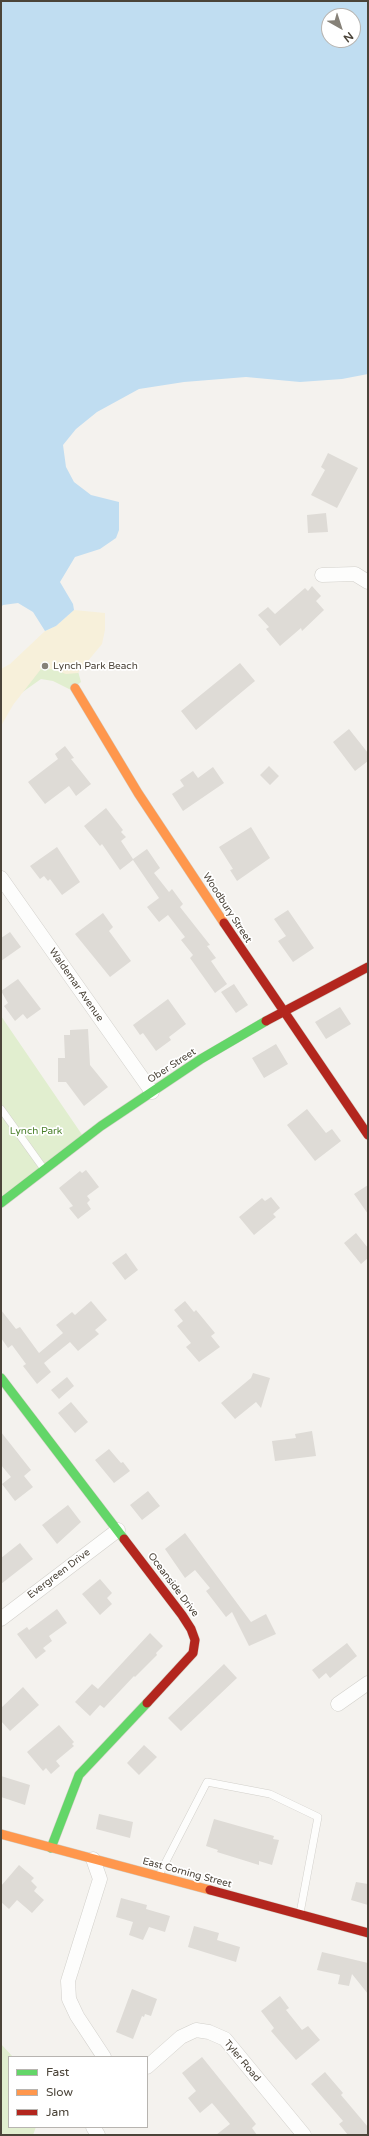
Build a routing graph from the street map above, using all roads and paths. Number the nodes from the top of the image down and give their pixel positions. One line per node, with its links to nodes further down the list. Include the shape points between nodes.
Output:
1 (322, 575): 2 (street, via 354,574)
2 (368, 582)
3 (74, 688): 6 (street, Woodbury Street, via 138,793)
4 (1, 878): 7 (street, Waldemar Avenue)
5 (368, 967): 6 (street, Ober Street)
6 (282, 1012): 7 (street, Ober Street); 9 (street, Woodbury Street)
7 (152, 1092): 10 (street, Ober Street, via 101,1126)
8 (1, 1109): 10 (lane)
9 (368, 1135)
10 (44, 1170): 11 (street, Ober Street)
11 (1, 1203)
12 (1, 1378): 13 (street, Oceanside Drive)
13 (118, 1530): 14 (street, Evergreen Drive); 18 (street, Oceanside Drive, via 192,1629 195,1640 193,1653 79,1775)
14 (1, 1619)
15 (368, 1682): 16 (street)
16 (338, 1704)
17 (1, 1834): 18 (street, East Corning Street)
18 (51, 1848): 19 (street, East Corning Street)
19 (93, 1860): 20 (street, East Corning Street); 23 (street, via 100,1879 68,1981 69,1999 77,2016)
20 (158, 1877): 21 (street, East Corning Street); 21 (lane, via 207,1782 270,1794 318,1817)
21 (300, 1915): 22 (street, East Corning Street)
22 (368, 1933)
23 (103, 2056)
24 (148, 2066): 25 (street, Tyler Road, via 181,2037 191,2032 196,2030 214,2034 225,2039)
25 (304, 2135)

